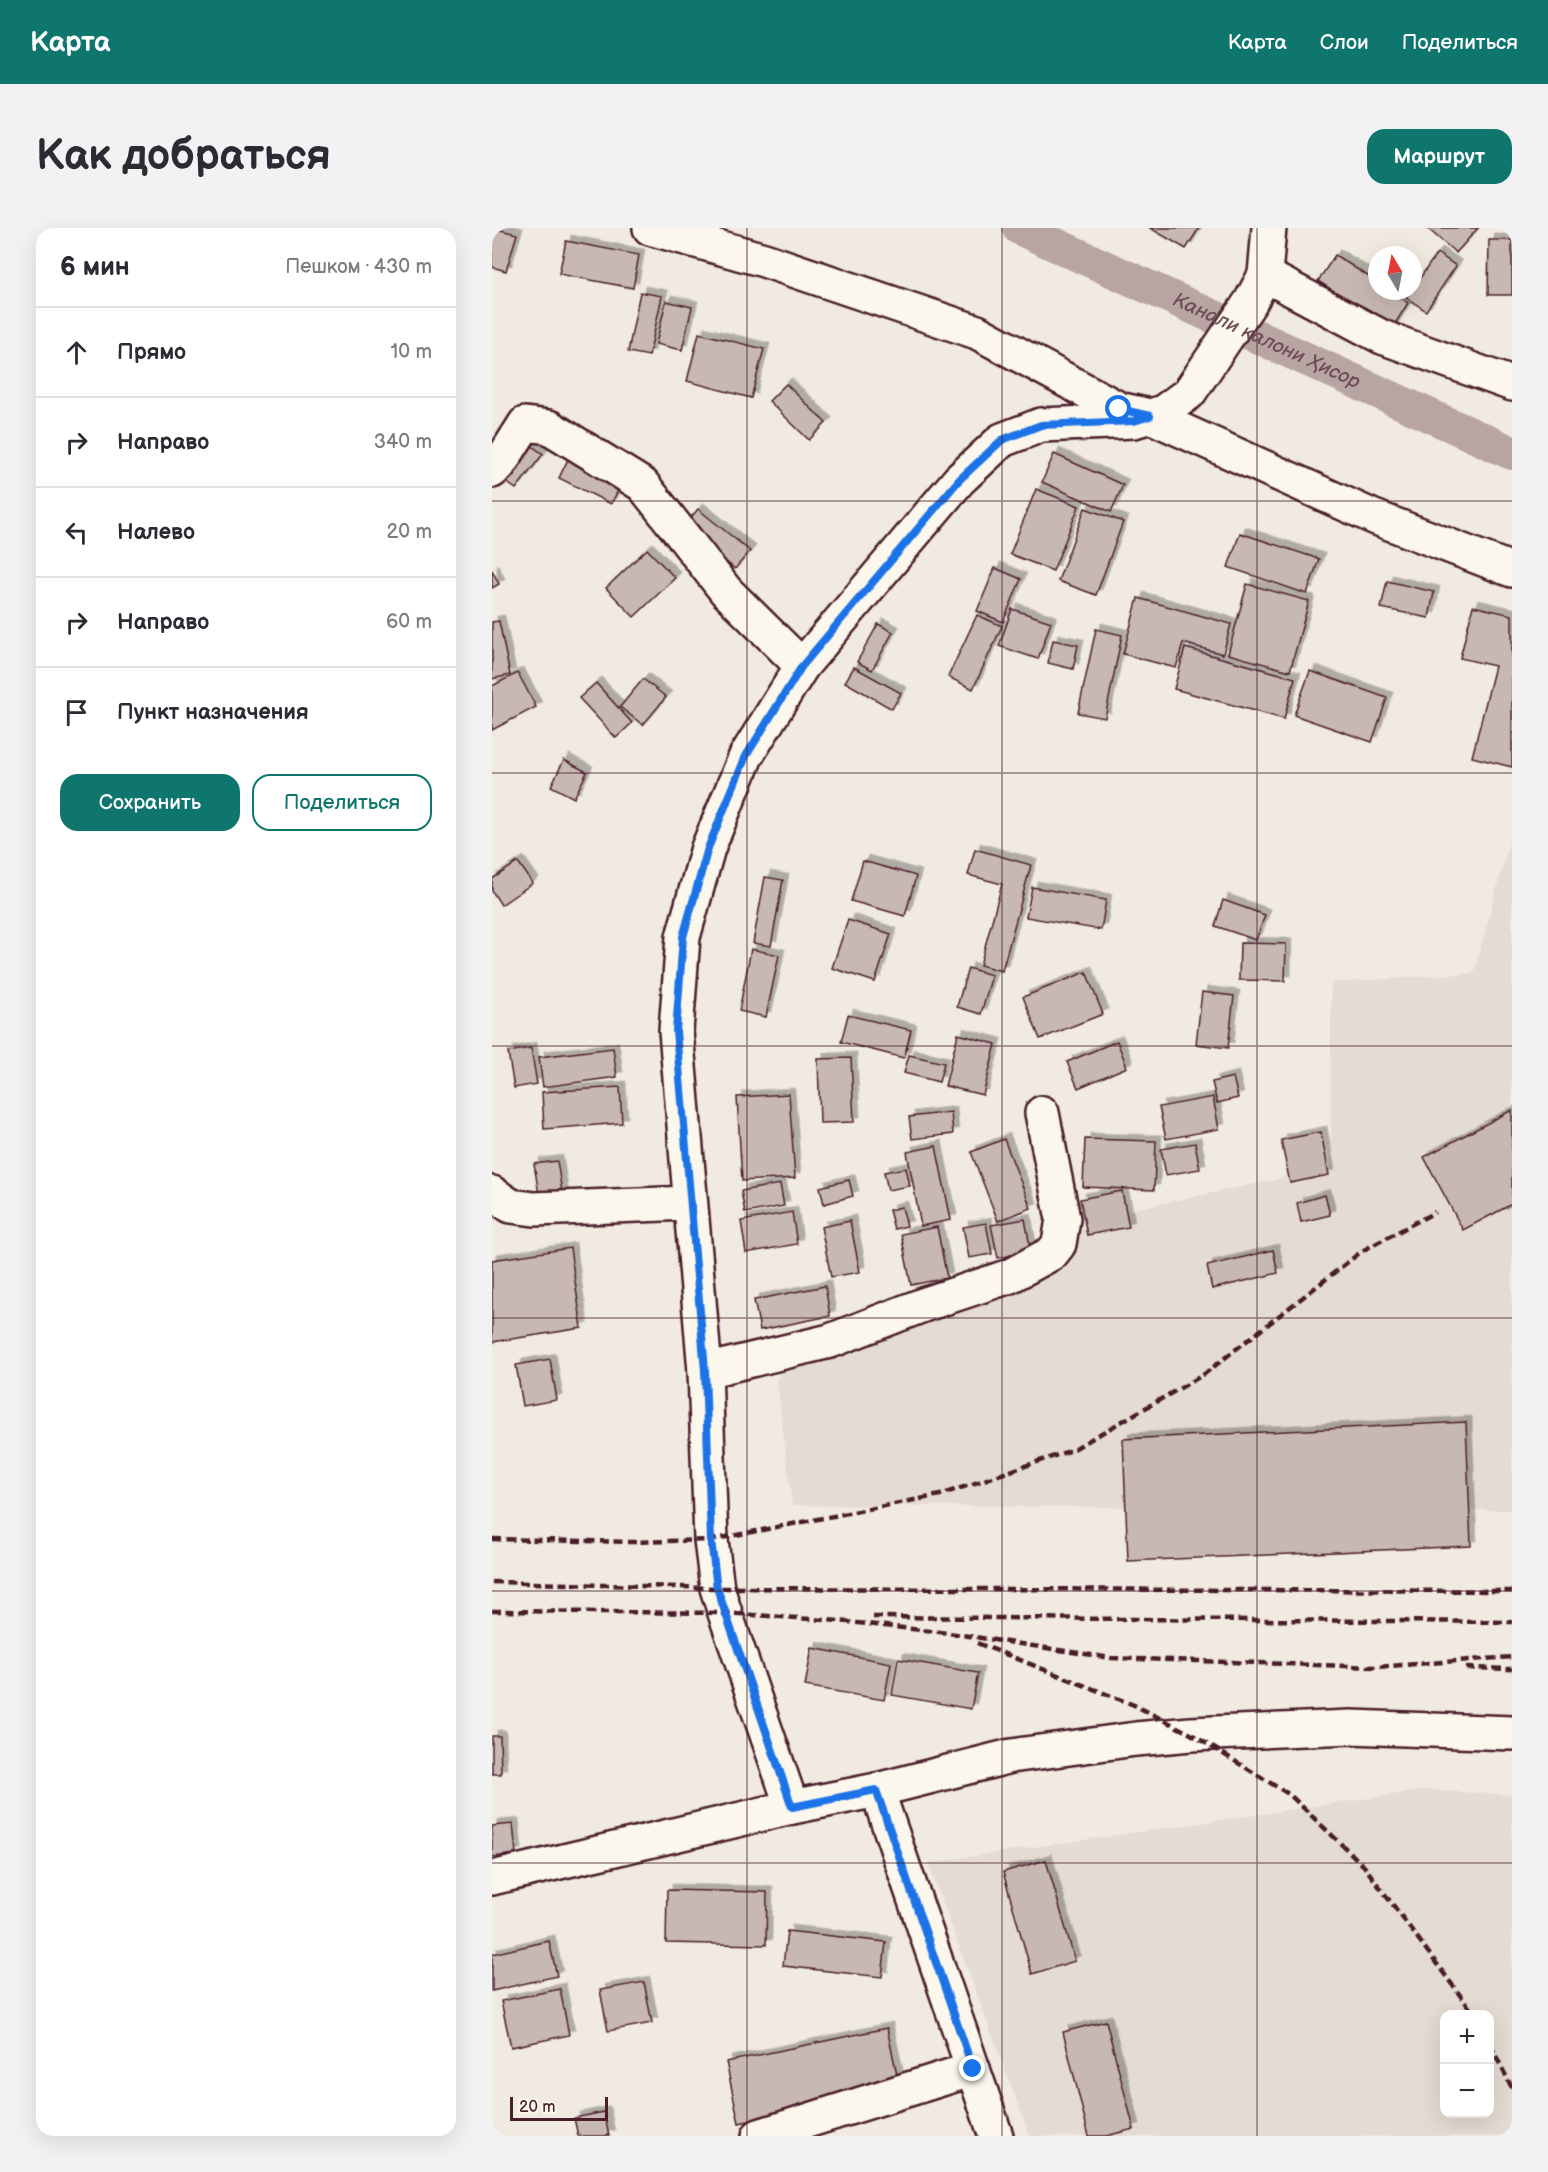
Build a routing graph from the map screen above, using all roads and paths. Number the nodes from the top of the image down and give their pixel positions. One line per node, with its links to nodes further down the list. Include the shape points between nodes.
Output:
1 (650, 228): 5 (street, via 764,260 977,332 1119,409)
2 (1269, 228): 3 (street)
3 (1258, 288): 4 (street); 5 (street, via 1189,393 1163,412)
4 (1512, 384)
5 (1150, 416): 7 (street, via 1374,517); 8 (street, via 1134,421 1041,425 1002,440 959,480)
6 (492, 471): 8 (street, via 525,424 549,427 643,485 726,591)
7 (1512, 570)
8 (802, 666): 11 (street, via 746,756 708,848 683,937 676,1031)
9 (1042, 1113): 12 (street, via 1063,1219 1059,1244 1052,1253 1010,1276 830,1341)
10 (492, 1193): 11 (street, via 511,1206 534,1209)
11 (690, 1203): 12 (street)
12 (705, 1371): 15 (street, via 711,1540 717,1588)
13 (1512, 1732): 14 (street, via 1351,1727 1136,1739 1011,1756)
14 (876, 1790): 15 (street); 17 (street)
15 (792, 1807): 16 (street)
16 (492, 1878)
17 (973, 2069): 18 (street); 19 (street)
18 (759, 2136)
19 (996, 2136)

